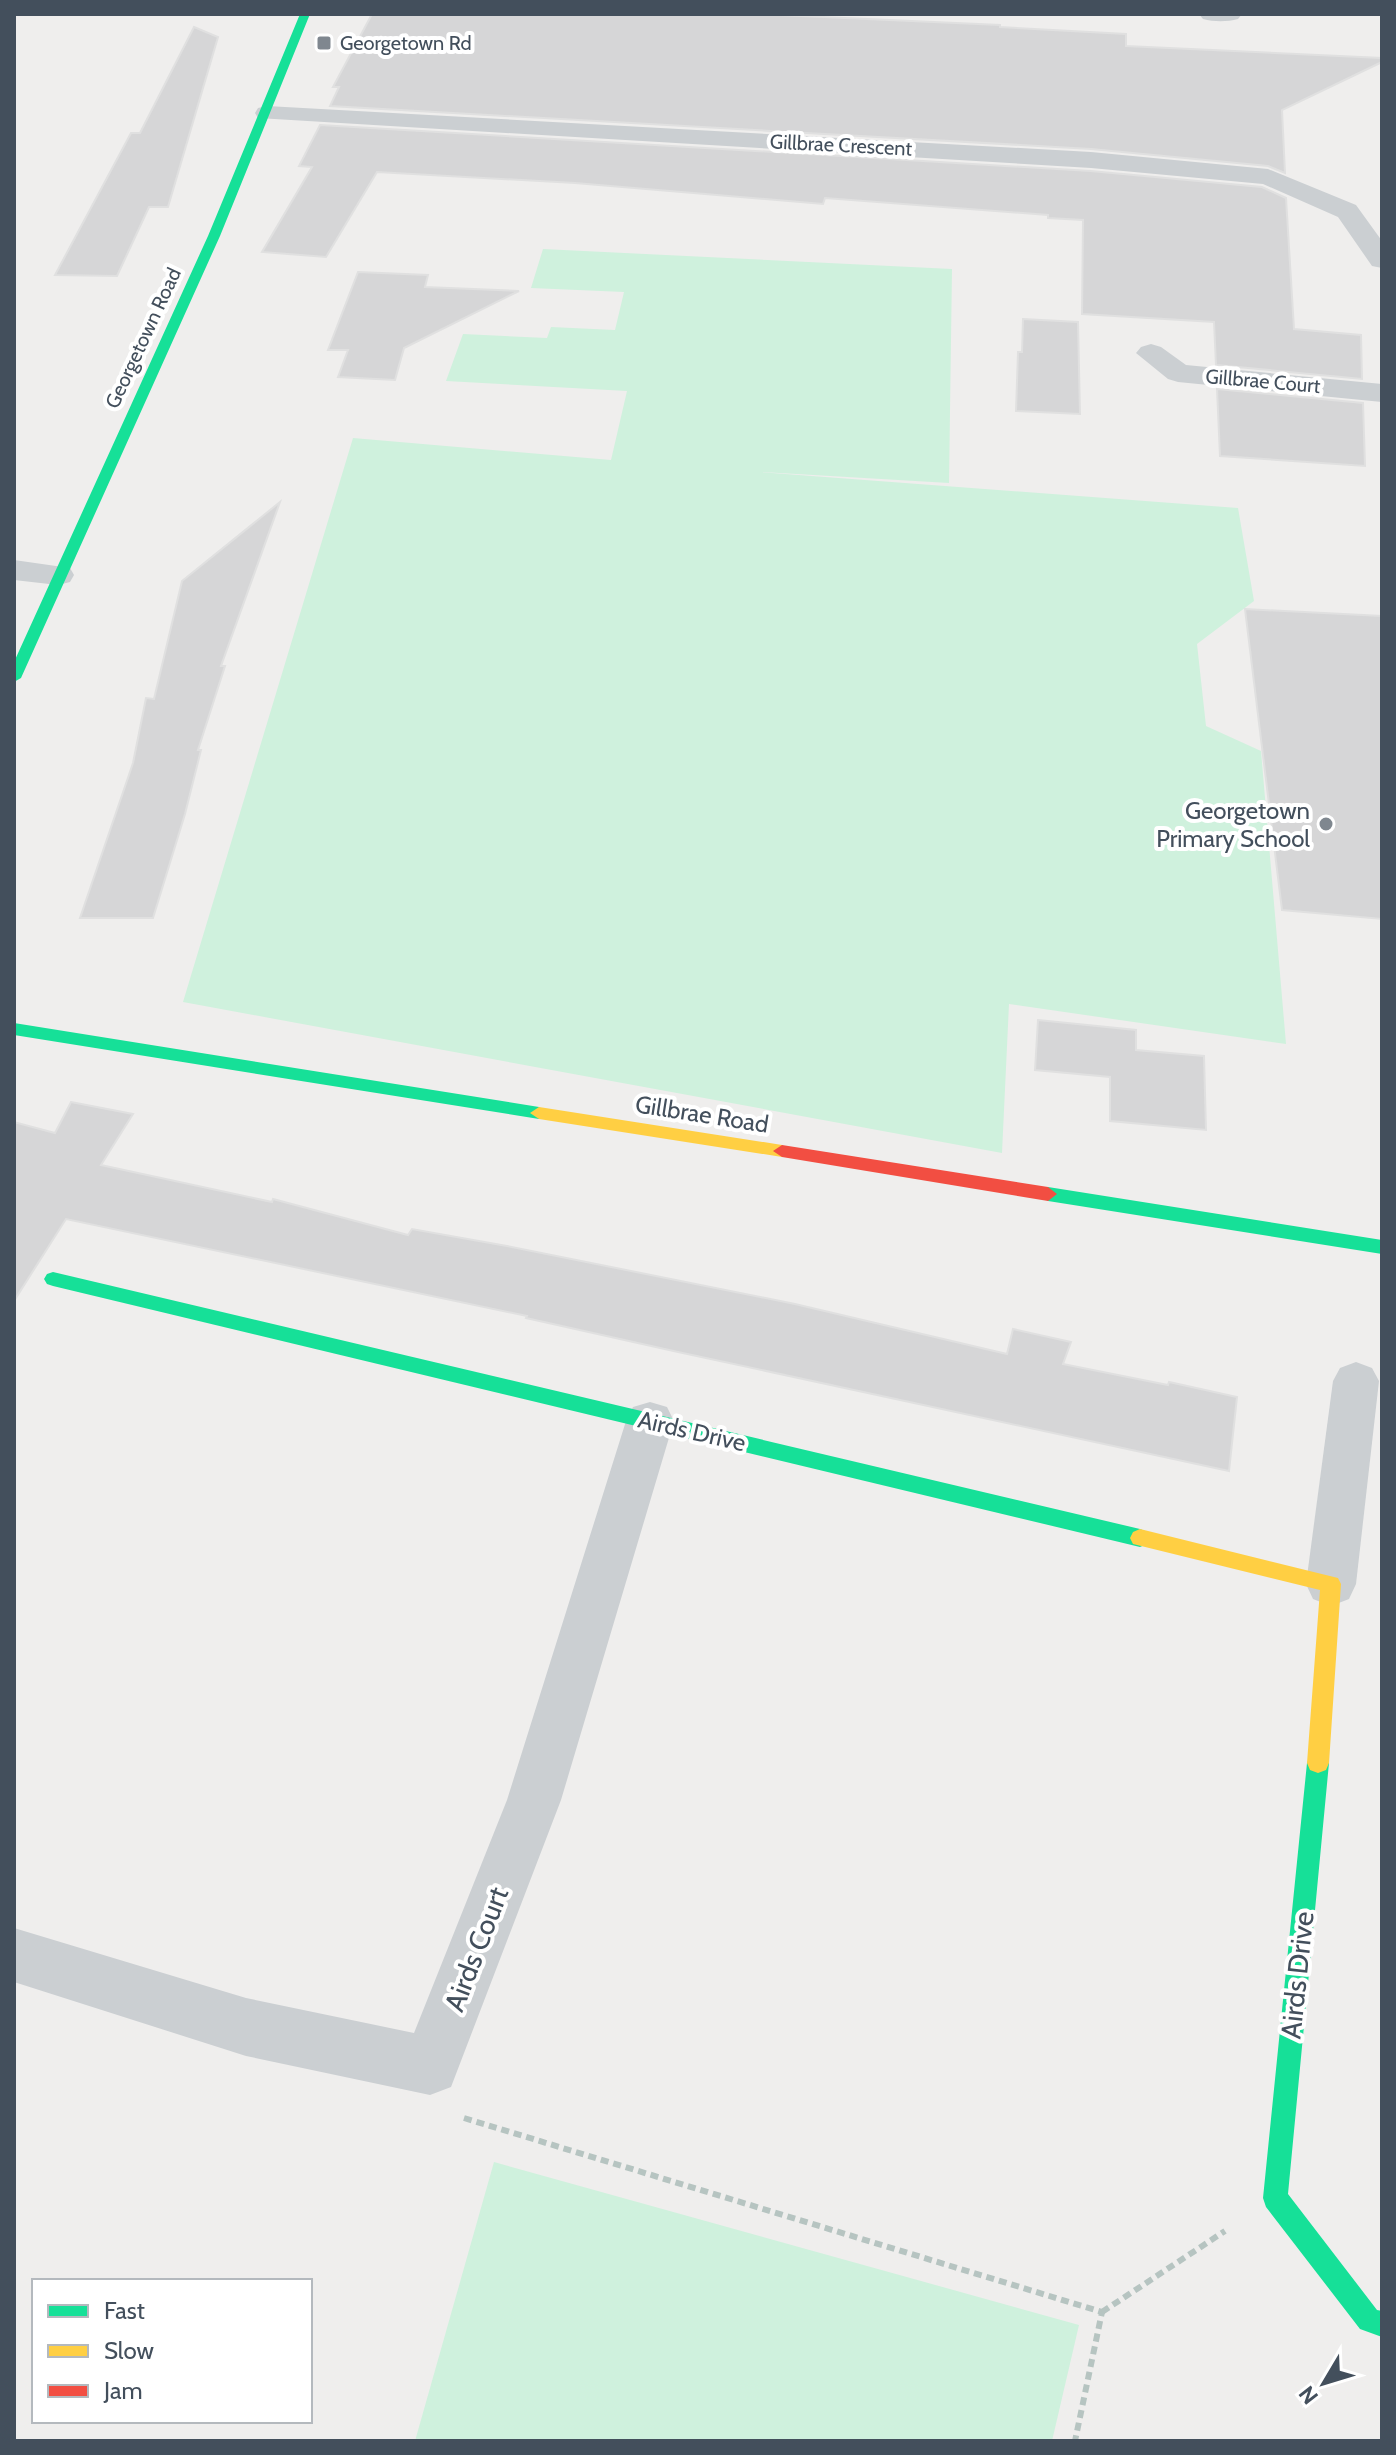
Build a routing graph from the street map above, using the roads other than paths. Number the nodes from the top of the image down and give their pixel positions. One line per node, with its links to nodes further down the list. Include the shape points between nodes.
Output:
1 (305, 14): 4 (street, Georgetown Road)
2 (1211, 14): 3 (street)
3 (1230, 14)
4 (267, 113): 5 (street, Gillbrae Crescent, via 1091,160 1268,177 1347,211); 9 (street, Georgetown Road)
5 (1382, 260)
6 (1151, 353): 7 (street, Gillbrae Court, via 1178,373)
7 (1382, 393)
8 (14, 570): 9 (street)
9 (58, 575): 10 (street, Georgetown Road)
10 (14, 678)
11 (14, 1029): 12 (street, Gillbrae Road)
12 (1382, 1247)
13 (53, 1279): 15 (street, Airds Drive)
14 (1356, 1381): 16 (street, Airds Drive)
15 (650, 1421): 16 (street, Airds Drive); 17 (street, Airds Court, via 534,1800 430,2066 246,2027)
16 (1331, 1584): 18 (street, Airds Drive, via 1275,2198 1369,2320)
17 (14, 1955)
18 (1382, 2324)

